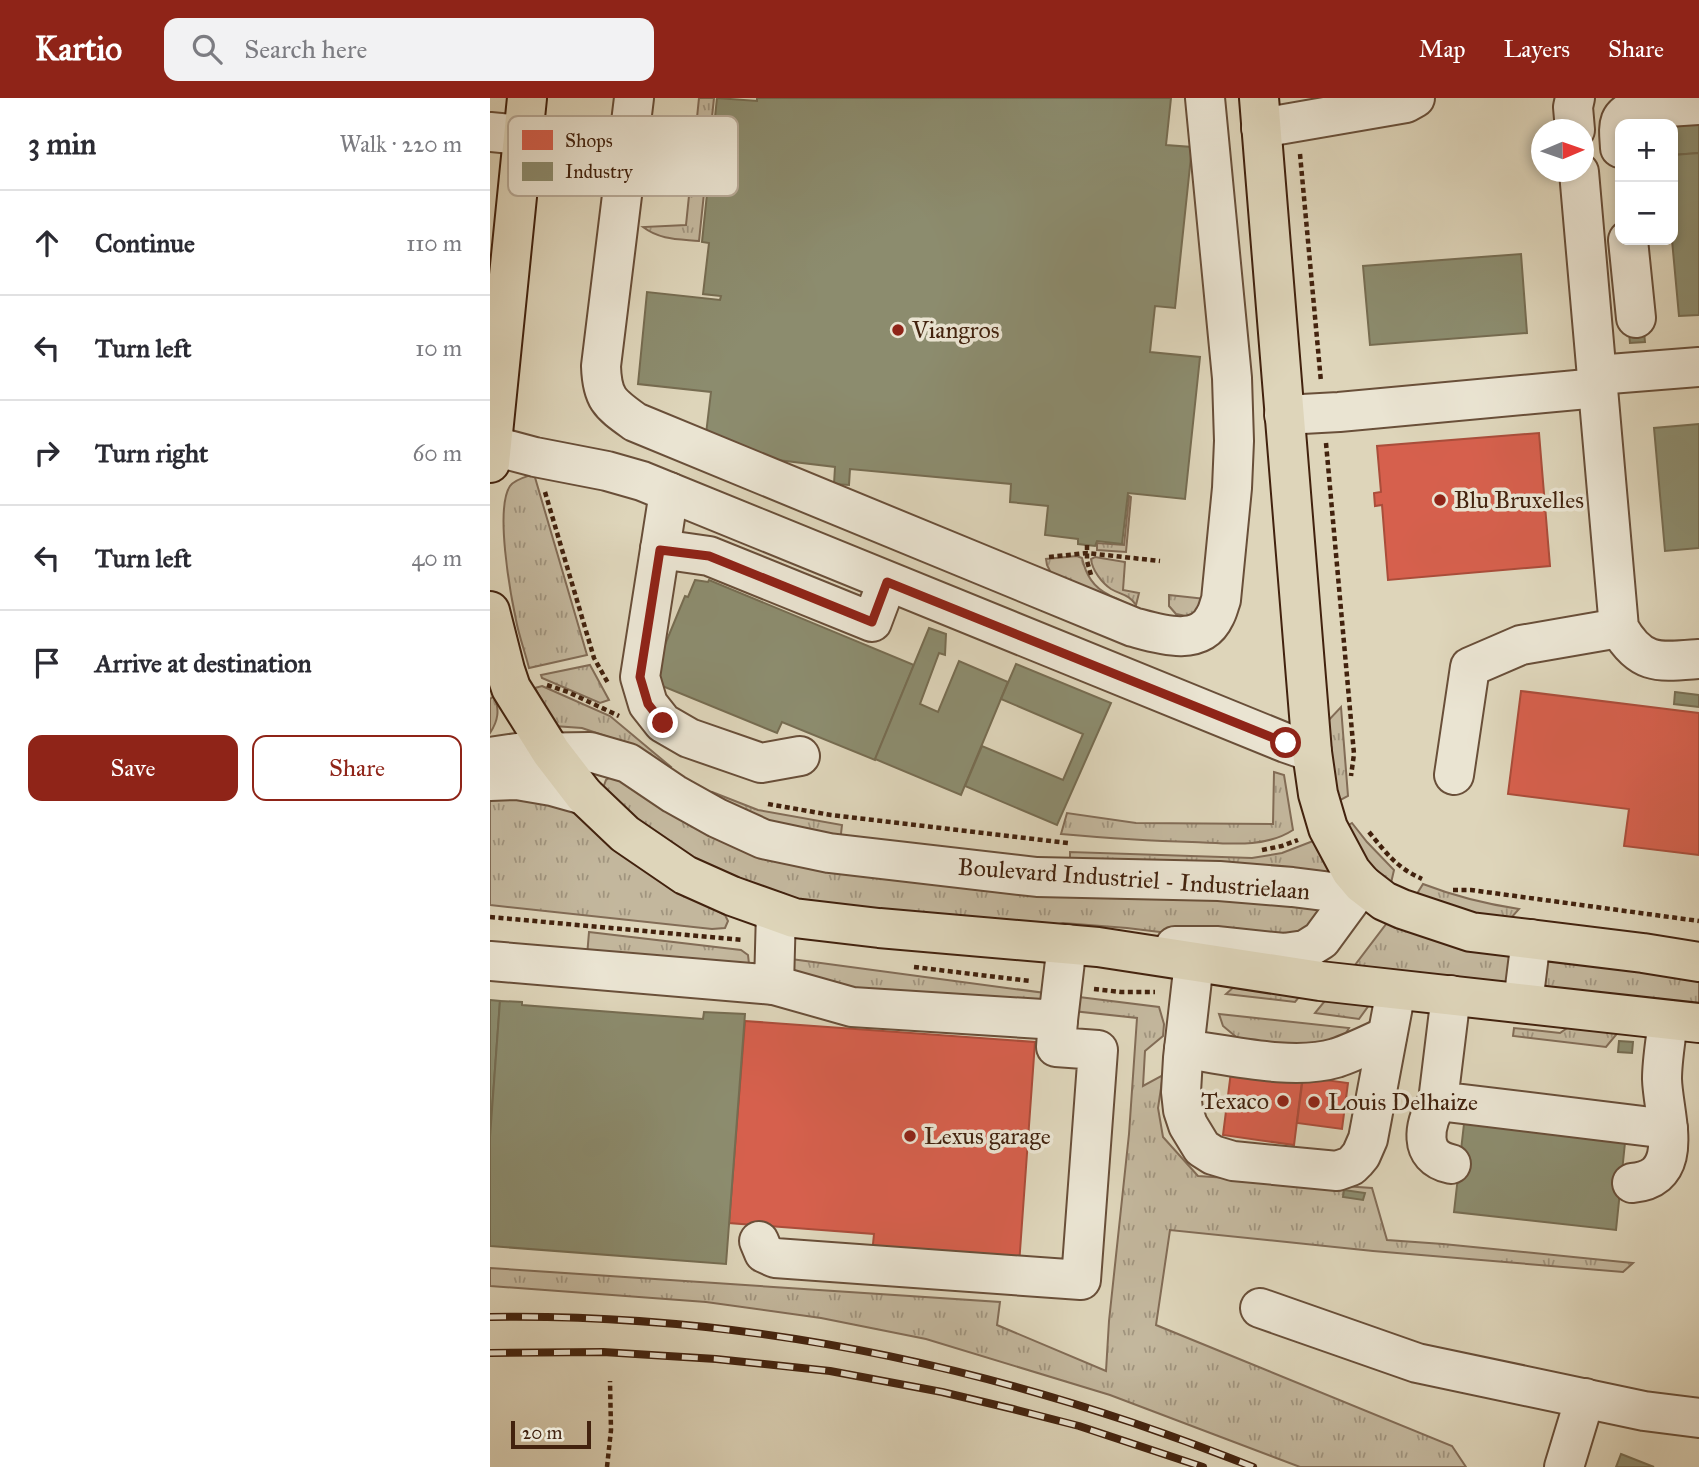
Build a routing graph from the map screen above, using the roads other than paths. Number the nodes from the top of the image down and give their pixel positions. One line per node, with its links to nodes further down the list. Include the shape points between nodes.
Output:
1 (527, 98): 9 (highway)
2 (634, 98): 10 (street)
3 (1205, 98): 29 (street, via 1232,378 1232,488 1221,600 1215,616 1194,635)
4 (1415, 98): 7 (street, via 1406,103)
5 (1575, 98): 11 (street)
6 (1699, 105): 12 (street, via 1637,109)
7 (1332, 107): 8 (street)
8 (1260, 113): 21 (highway)
9 (517, 116)
10 (632, 116)
11 (1574, 119)
12 (1620, 119)
13 (507, 134): 22 (highway)
14 (1579, 182): 17 (street)
15 (622, 196): 29 (street, via 601,366 601,383 617,409 635,422 1033,587 1133,627)
16 (1630, 257): 17 (street); 18 (street)
17 (1588, 277): 20 (street)
18 (1636, 318)
19 (1699, 367): 20 (street)
20 (1598, 382): 21 (street); 28 (street)
21 (1284, 415): 34 (highway)
22 (490, 445): 23 (highway); 24 (street, via 607,471)
23 (490, 463)
24 (669, 492): 25 (street); 26 (street)
25 (660, 550): 26 (street, via 709,556 872,622); 35 (street, via 640,677 648,704 663,723 689,738 749,759 761,763)
26 (887, 582): 32 (street)
27 (490, 611): 31 (highway)
28 (1619, 628): 30 (street, via 1637,653 1666,661); 37 (street, via 1521,645 1470,667)
29 (1173, 635): 32 (street)
30 (1699, 659)
31 (511, 688): 33 (highway); 36 (street, Boulevard Industriel - Industrielaan, via 506,733)
32 (1149, 688): 34 (street)
33 (551, 752): 36 (street, Boulevard Industriel - Industrielaan); 39 (highway, Boulevard Industriel - Industrielaan); 40 (street, Boulevard Industriel - Industrielaan, via 590,752 628,763 717,818 764,839 829,853 1037,877 1219,881 1332,892)
34 (1312, 752): 40 (highway, via 1328,828 1350,871)
35 (800, 756)
36 (490, 757)
37 (1454, 775)
38 (490, 781): 39 (street, Boulevard Industriel - Industrielaan, via 517,780)
39 (584, 795): 41 (highway, Boulevard Industriel - Industrielaan, via 625,834 685,875)
40 (1362, 884): 42 (highway, via 1402,909 1471,932); 43 (street, Boulevard Industriel - Industrielaan, via 1321,940 1305,950)
41 (776, 912): 43 (highway, Boulevard Industriel - Industrielaan, via 879,928); 47 (street)
42 (1531, 939): 46 (highway); 50 (street)
43 (1082, 946): 45 (highway, Boulevard Industriel - Industrielaan); 51 (street)
44 (490, 961): 47 (street)
45 (1194, 962): 48 (highway, Boulevard Industriel - Industrielaan); 54 (street)
46 (1699, 962)
47 (774, 985): 51 (street, via 852,1007)
48 (1396, 990): 49 (highway, Boulevard Industriel - Industrielaan); 53 (street)
49 (1451, 995): 50 (highway, Boulevard Industriel - Industrielaan); 55 (street)
50 (1523, 1003): 52 (highway, Boulevard Industriel - Industrielaan)
51 (1058, 1020): 59 (street, via 1056,1047 1098,1050 1081,1280 775,1258 764,1253)
52 (1684, 1021): 56 (street, via 1662,1074)
53 (1387, 1037): 54 (street, via 1335,1058 1309,1062); 54 (street, via 1365,1147 1351,1166 1337,1171 1233,1161 1202,1148 1182,1110)
54 (1184, 1049)
55 (1437, 1101): 56 (street); 57 (street, via 1428,1120 1428,1149)
56 (1668, 1129): 58 (street, via 1662,1170)
57 (1451, 1164)
58 (1632, 1183)
59 (759, 1241)
60 (1260, 1308): 61 (street, via 1417,1363)
61 (1585, 1398): 62 (street); 63 (street)
62 (1699, 1418)
63 (1564, 1467)

